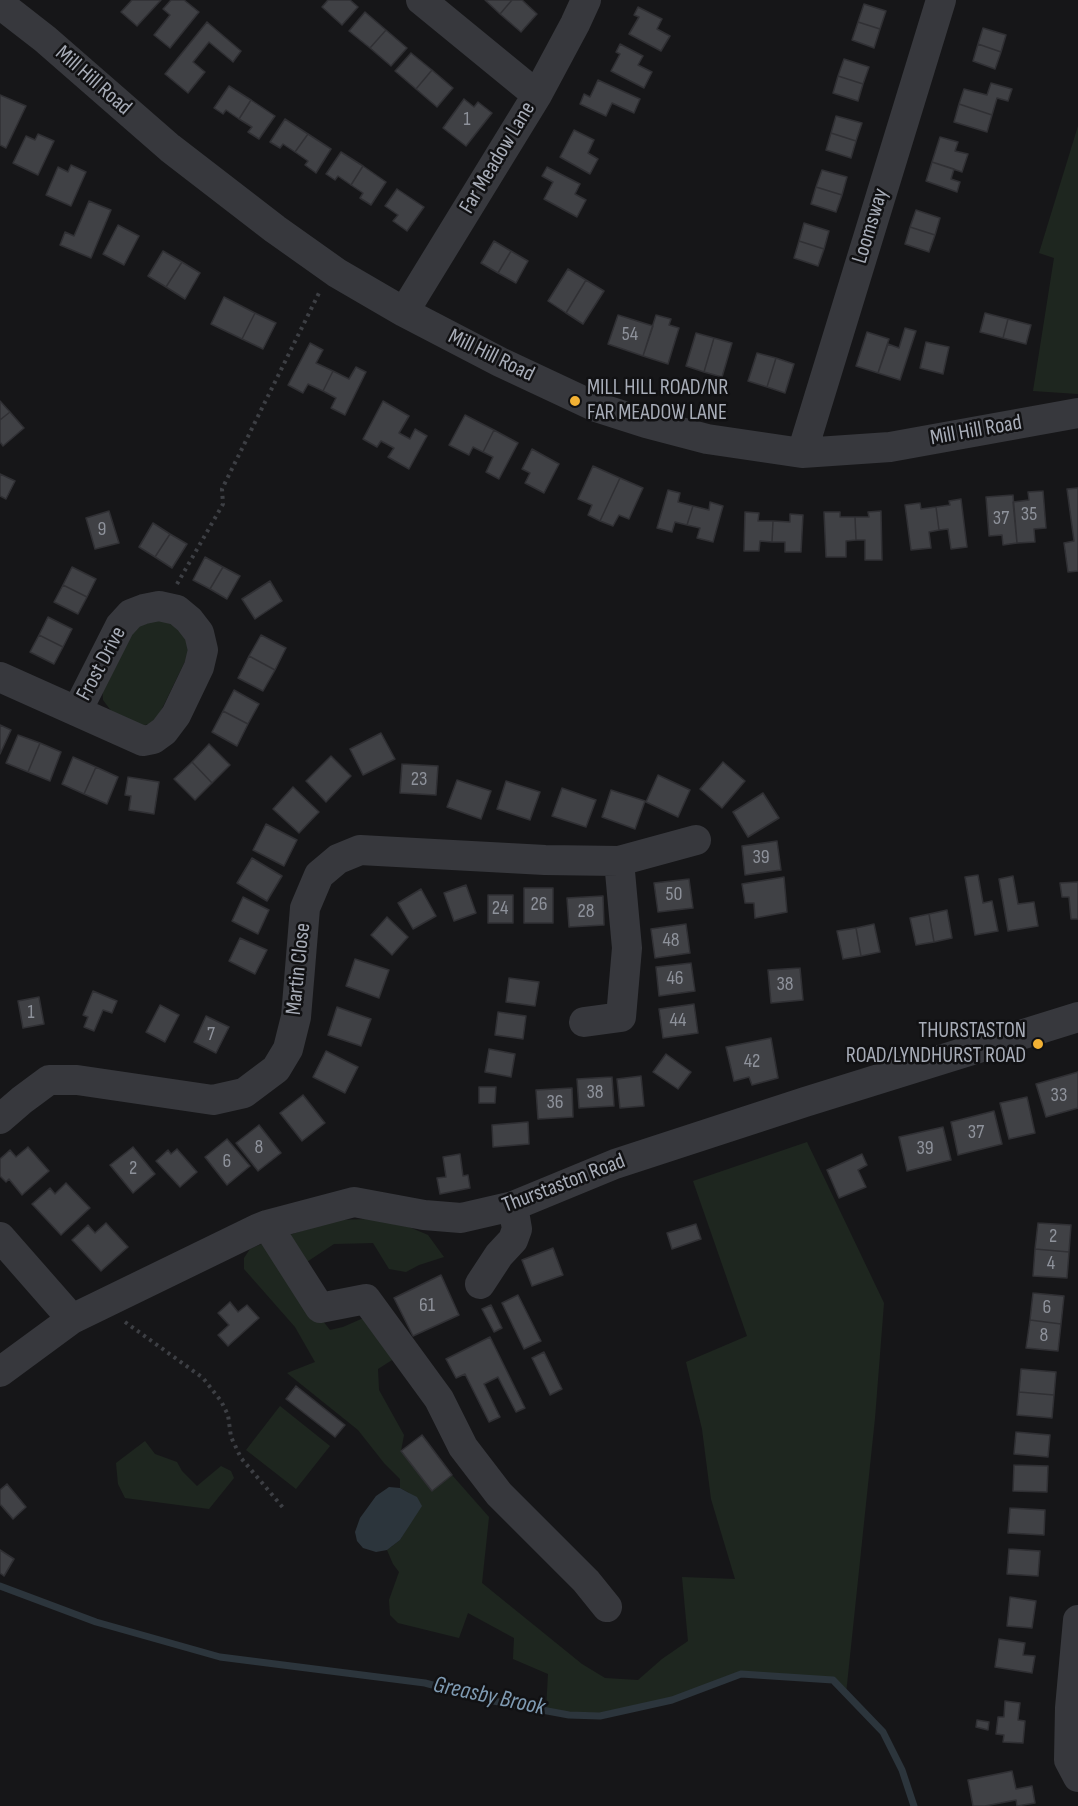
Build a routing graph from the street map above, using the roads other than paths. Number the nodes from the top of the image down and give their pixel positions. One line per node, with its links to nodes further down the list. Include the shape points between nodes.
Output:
1 (421, 0): 5 (street)
2 (585, 0): 5 (street, Far Meadow Lane)
3 (941, 0): 8 (street, Loomsway)
4 (0, 4): 6 (street, Mill Hill Road, via 170,148 275,229)
5 (537, 95): 6 (street, Far Meadow Lane)
6 (404, 312): 8 (street, Mill Hill Road, via 596,408 707,439)
7 (1078, 413): 8 (street, Mill Hill Road, via 890,447)
8 (802, 453)
9 (0, 676): 10 (street, Frost Drive)
10 (77, 711): 10 (street, Frost Drive, via 142,741 153,739 177,715 199,667 203,650 199,633 177,610 159,606 131,614 120,626)
11 (696, 840): 12 (street, Martin Close)
12 (619, 861): 14 (street, via 627,948 621,1017); 15 (street, Martin Close, via 360,850 338,859 319,875 305,908 296,1017 288,1049 276,1069 244,1093 213,1100 77,1080 49,1080)
13 (1078, 1017): 16 (street, Thurstaston Road, via 615,1164)
14 (584, 1022)
15 (0, 1119)
16 (513, 1206): 17 (street, Thurstaston Road, via 461,1218 354,1202); 19 (street, via 517,1229 513,1240)
17 (267, 1225): 20 (street, Thurstaston Road); 22 (street, via 321,1308 366,1299 439,1399 463,1447 499,1494)
18 (0, 1237): 20 (street)
19 (480, 1284)
20 (72, 1319): 21 (street, Thurstaston Road)
21 (0, 1372)
22 (607, 1607)
23 (1078, 1620): 24 (street, via 1070,1708)
24 (1074, 1768)

